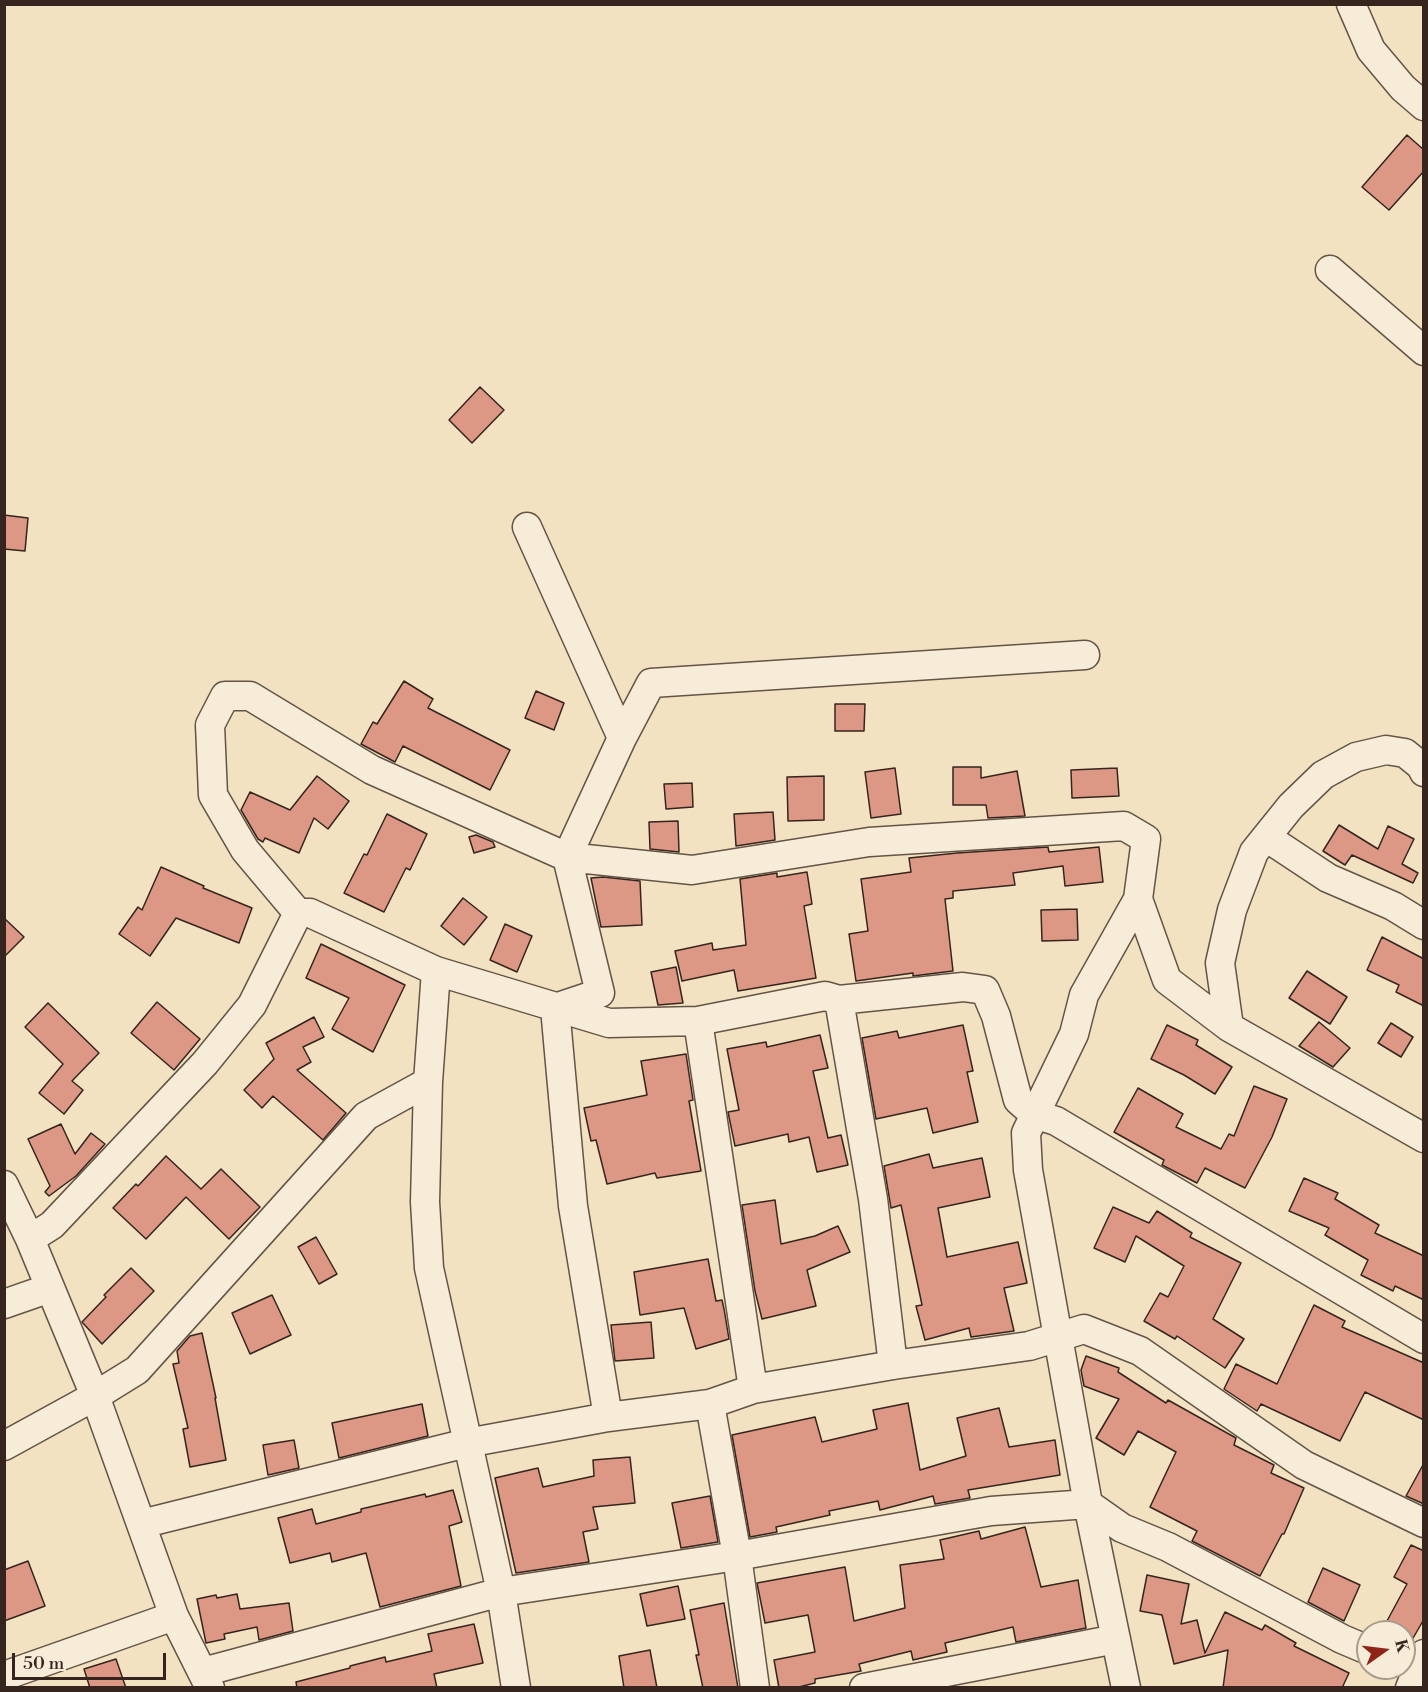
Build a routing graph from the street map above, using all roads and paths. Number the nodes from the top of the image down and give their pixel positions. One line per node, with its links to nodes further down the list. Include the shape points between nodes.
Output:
1 (1351, 4): 2 (street, via 1371,50)
2 (1424, 106)
3 (1330, 270): 4 (street)
4 (1424, 351)
5 (526, 527): 7 (street)
6 (1085, 655): 7 (street, via 651,683)
7 (622, 738): 10 (street)
8 (1424, 772): 9 (street, via 1406,753 1386,750 1356,757 1323,775)
9 (1266, 837): 13 (street, via 1328,878 1393,906); 18 (street, via 1254,852 1232,910 1220,963)
10 (567, 857): 11 (street, via 692,870 869,842 1124,826 1146,839); 12 (street, via 372,770 250,696 225,696 210,724 213,795 245,850); 16 (street, via 600,993)
11 (1138, 899): 18 (street, via 1167,980); 20 (street, via 1084,995 1074,1034)
12 (297, 913): 14 (street, via 310,913); 23 (street, via 252,1005 205,1063 52,1225)
13 (1424, 925)
14 (436, 971): 16 (street); 19 (street)
15 (839, 1000): 17 (street, via 825,996); 20 (street, via 963,987 985,990 996,1016 1018,1100); 28 (street, via 873,1199)
16 (555, 1008): 17 (street, via 609,1023); 32 (street, via 573,1206)
17 (698, 1021): 29 (street)
18 (1230, 1027): 21 (street)
19 (428, 1082): 30 (street, via 366,1116 137,1370); 33 (street, via 425,1202 429,1268)
20 (1034, 1114): 26 (street, via 1026,1133 1028,1170); 27 (street, via 1056,1121)
21 (1424, 1138)
22 (4, 1185): 23 (street)
23 (30, 1239): 24 (street)
24 (50, 1288): 25 (street); 30 (street)
25 (4, 1304)
26 (1059, 1337): 28 (street, via 1029,1346); 35 (street); 36 (street, via 1084,1329 1140,1351 1304,1465)
27 (1424, 1339)
28 (893, 1365): 29 (street)
29 (753, 1389): 31 (street)
30 (95, 1396): 34 (street); 37 (street)
31 (710, 1404): 32 (street); 38 (street)
32 (609, 1417): 33 (street)
33 (467, 1443): 37 (street); 39 (street)
34 (4, 1446)
35 (1088, 1504): 38 (street, via 991,1511); 41 (street); 42 (street, via 1122,1528 1168,1547)
36 (1424, 1523)
37 (141, 1524): 40 (street)
38 (736, 1556): 39 (street); 47 (street)
39 (501, 1592): 45 (street); 46 (street)
40 (174, 1616): 44 (street); 45 (street)
41 (1116, 1639): 48 (street); 49 (street)
42 (1356, 1645)
43 (1418, 1659): 50 (street)
44 (4, 1676)
45 (206, 1680)
46 (516, 1688)
47 (755, 1688)
48 (864, 1688)
49 (1126, 1688)
50 (1410, 1688)

